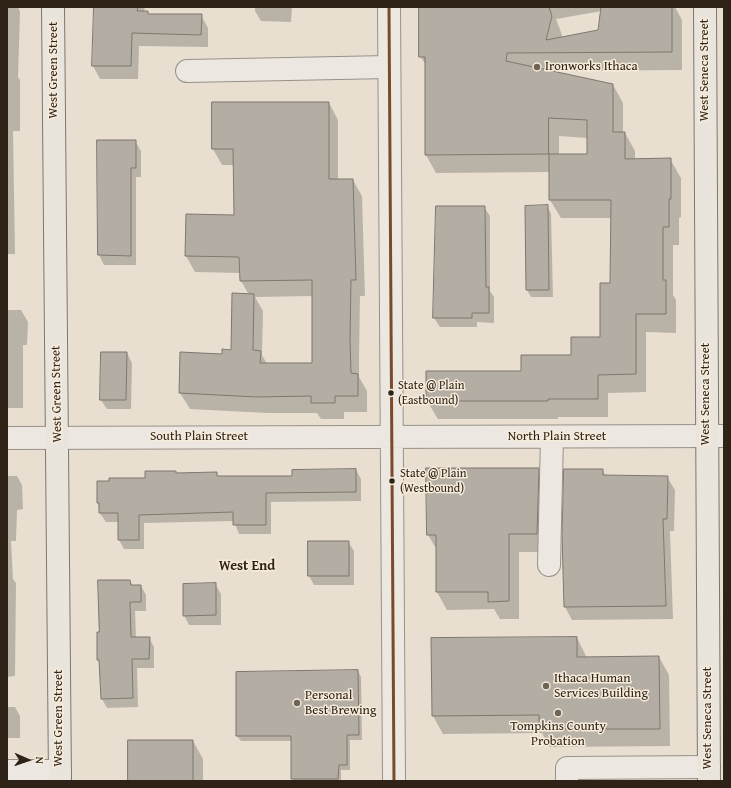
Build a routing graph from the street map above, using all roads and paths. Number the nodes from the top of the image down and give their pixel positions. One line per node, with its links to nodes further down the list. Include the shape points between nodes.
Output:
1 (54, 7): 10 (highway, West Green Street)
2 (389, 7): 4 (street)
3 (705, 7): 6 (highway, West Seneca Street)
4 (389, 68): 5 (street); 7 (street)
5 (187, 71)
6 (715, 436): 8 (street, North Plain Street); 13 (highway, West Seneca Street)
7 (391, 437): 8 (street, North Plain Street); 10 (street, South Plain Street); 15 (street)
8 (552, 437): 11 (street)
9 (7, 438): 10 (street, South Plain Street)
10 (57, 438): 14 (highway, West Green Street)
11 (549, 564)
12 (7, 771): 14 (street)
13 (709, 774): 16 (street, via 567,768)
14 (60, 776)
15 (394, 781)
16 (567, 781)

